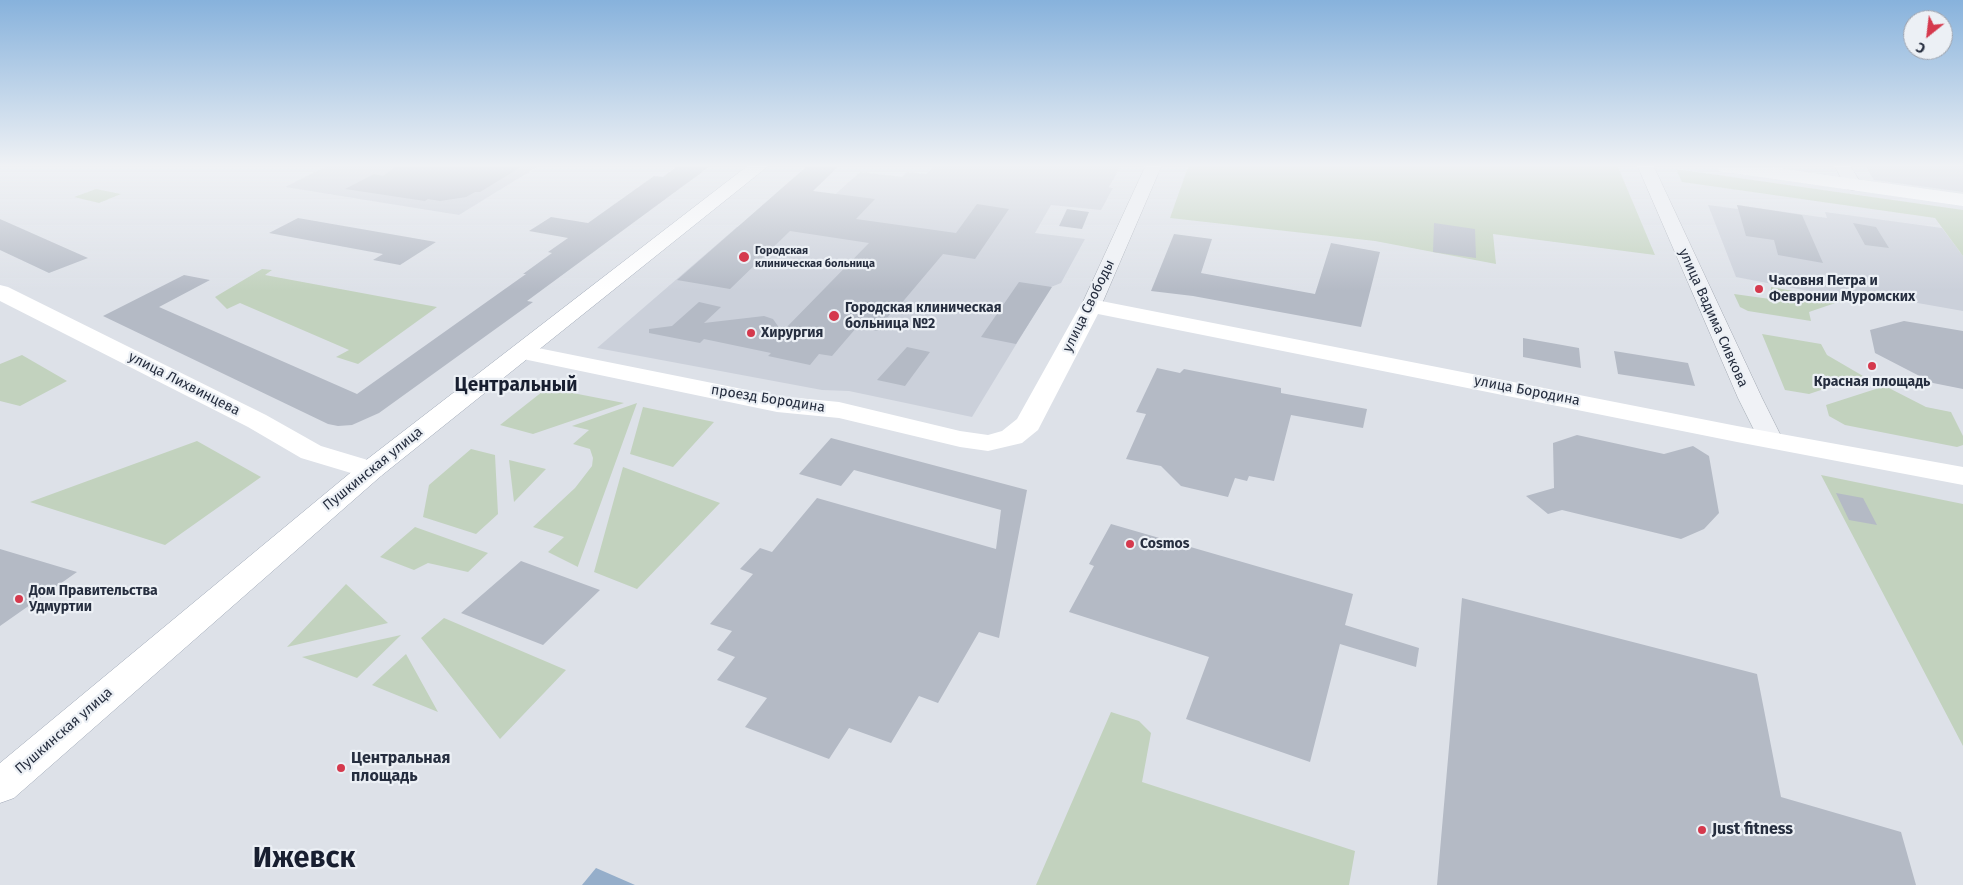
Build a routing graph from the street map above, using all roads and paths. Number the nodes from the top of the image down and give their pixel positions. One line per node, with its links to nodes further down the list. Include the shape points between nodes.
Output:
1 (706, 208): 6 (street, Пушкинская улица)
2 (1135, 208): 5 (street, улица Свободы)
3 (1665, 208): 8 (street, улица Вадима Сивкова)
4 (0, 292): 9 (street, улица Лихвинцева, via 257,421 311,452)
5 (1091, 306): 7 (street, улица Свободы, via 1028,424); 8 (street, улица Бородина)
6 (523, 352): 7 (street, проезд Бородина, via 777,404 839,410 960,439 988,443); 9 (street, Пушкинская улица)
7 (1012, 437)
8 (1770, 440): 10 (street, улица Бородина)
9 (371, 470): 11 (street, Пушкинская улица)
10 (1963, 476)
11 (0, 786)

